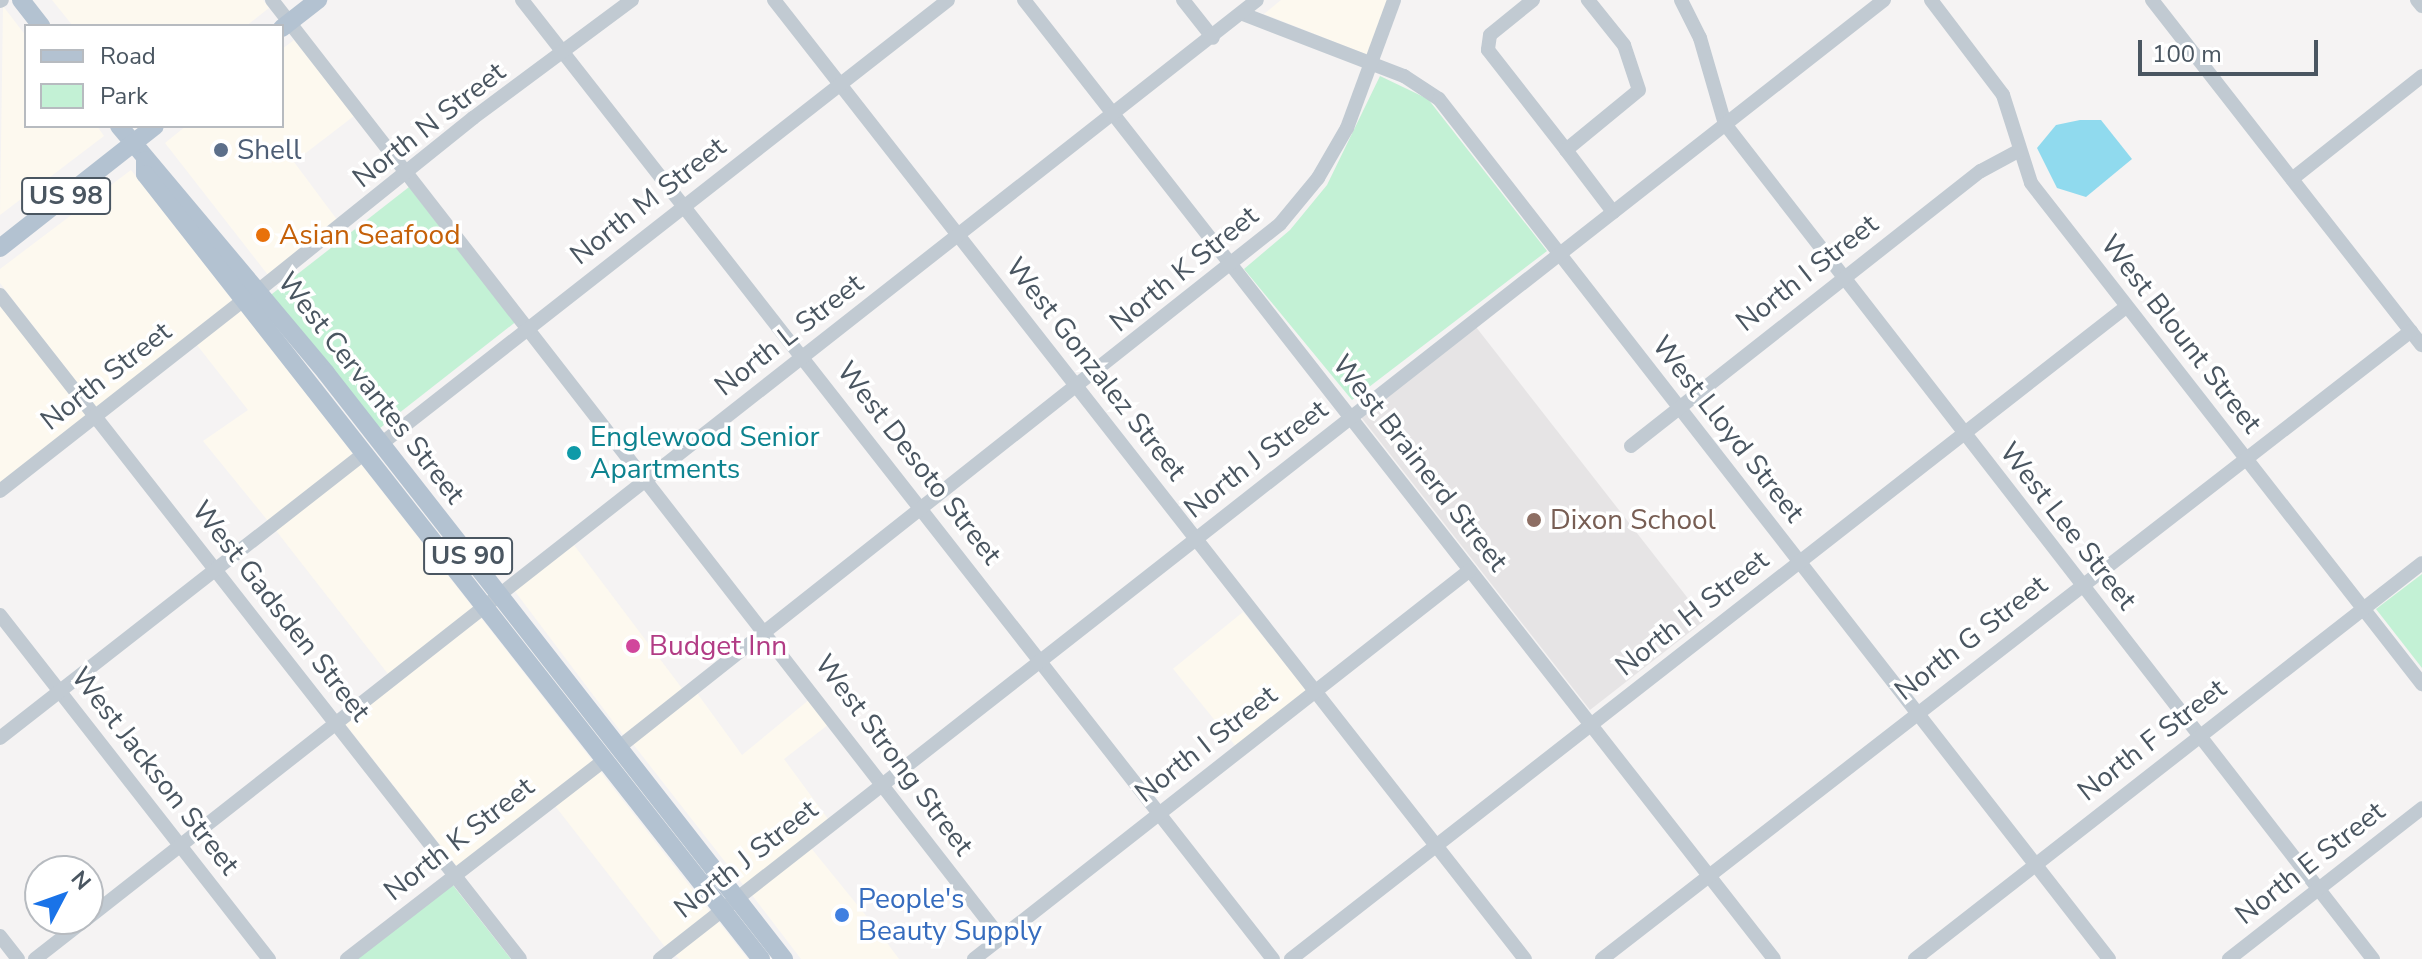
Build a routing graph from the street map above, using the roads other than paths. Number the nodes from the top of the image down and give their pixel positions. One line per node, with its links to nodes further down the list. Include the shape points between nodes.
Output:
1 (21, 0): 21 (main road)
2 (272, 0): 22 (street, West Strong Street)
3 (318, 0): 22 (main road)
4 (522, 0): 24 (street, West Desoto Street)
5 (632, 0): 24 (street, North N Street)
6 (774, 0): 27 (street, West Gonzalez Street)
7 (948, 0): 27 (street, North M Street)
8 (1024, 0): 28 (street, West Brainerd Street)
9 (1183, 0): 23 (street)
10 (1257, 0): 20 (street, North L Street)
11 (1394, 0): 25 (street, North K Street)
12 (1533, 0): 33 (street, via 1490,35 1488,50)
13 (1588, 0): 33 (street, via 1624,45 1639,90)
14 (1681, 0): 29 (street, via 1700,38)
15 (1884, 0): 29 (street, North J Street)
16 (1931, 0): 34 (street, West Blount Street, via 2003,95)
17 (2152, 0): 36 (street)
18 (2417, 0): 19 (street)
19 (2422, 6)
20 (1243, 14): 23 (street, North L Street); 25 (street, West Lloyd Street)
21 (39, 24)
22 (286, 25): 35 (street, West Strong Street)
23 (1213, 38): 28 (street, North L Street)
24 (564, 53): 35 (street, North N Street, via 473,118); 37 (street, West Desoto Street)
25 (1372, 64): 41 (street, West Lloyd Street, via 1415,81 1439,99); 42 (street, North K Street, via 1347,128 1318,178 1280,224)
26 (2422, 76): 36 (street)
27 (840, 84): 37 (street, North M Street); 39 (street, West Gonzalez Street)
28 (1114, 116): 39 (street, North L Street); 42 (street, West Brainerd Street)
29 (1725, 124): 38 (street, North J Street); 43 (street, West Lee Street)
30 (121, 128): 32 (main road, West Cervantes Street / US 90)
31 (152, 128): 32 (main road)
32 (133, 143): 40 (main road, US 98); 45 (main road, West Cervantes Street / US 90, via 145,160 157,165)
33 (1566, 150): 38 (street)
34 (2020, 150): 43 (street, North I Street, via 1981,171); 46 (street, West Blount Street, via 2031,183)
35 (408, 174): 45 (street, North N Street); 47 (street, West Strong Street)
36 (2292, 179): 48 (street)
37 (684, 207): 47 (street, North M Street); 50 (street, West Desoto Street)
38 (1613, 212): 41 (street, North J Street)
39 (959, 237): 50 (street, North L Street); 51 (street, West Gonzalez Street)
40 (0, 248)
41 (1560, 253): 52 (street, West Lloyd Street); 54 (street, North J Street)
42 (1232, 266): 51 (street, North K Street); 54 (street, West Brainerd Street)
43 (1844, 277): 52 (street, North I Street); 55 (street, West Lee Street)
44 (0, 295): 53 (street, West Gadsden Street)
45 (251, 295): 53 (street, North Street); 56 (main road, West Cervantes Street / US 90); 58 (main road, West Cervantes Street / US 90)
46 (2126, 307): 55 (street, North H Street); 59 (street, West Blount Street)
47 (529, 327): 56 (street, North M Street); 60 (street, West Strong Street)
48 (2411, 331): 49 (street); 59 (street, North G Street)
49 (2422, 345)
50 (803, 357): 60 (street, North L Street); 62 (street, West Desoto Street)
51 (1078, 389): 62 (street, North K Street); 63 (street, West Gonzalez Street)
52 (1678, 408): 57 (street, North I Street); 64 (street, West Lloyd Street)
53 (96, 417): 61 (street, North Street); 66 (street, West Gadsden Street)
54 (1351, 417): 63 (street, North J Street); 67 (street, West Brainerd Street)
55 (1963, 434): 64 (street, North H Street); 68 (street, West Lee Street)
56 (381, 444): 69 (main road, West Cervantes Street / US 90)
57 (1631, 446)
58 (364, 454): 66 (street); 69 (main road, West Cervantes Street / US 90)
59 (2244, 457): 68 (street, North G Street); 70 (street, West Blount Street)
60 (647, 480): 69 (street, North L Street); 72 (street, West Strong Street)
61 (0, 491)
62 (922, 510): 72 (street, North K Street); 73 (street, West Desoto Street)
63 (1196, 539): 73 (street, North J Street); 76 (street, West Gonzalez Street)
64 (1798, 562): 77 (street, West Lloyd Street); 79 (street, North H Street)
65 (2422, 563): 70 (street, North F Street)
66 (216, 570): 75 (street); 78 (street, West Gadsden Street)
67 (1470, 570): 76 (street, North I Street); 79 (street, West Brainerd Street)
68 (2081, 585): 77 (street, North G Street); 80 (street, West Lee Street)
69 (492, 602): 78 (street, North L Street); 82 (main road, West Cervantes Street / US 90); 83 (main road, West Cervantes Street / US 90)
70 (2363, 609): 74 (street, West Blount Street); 80 (street, North F Street)
71 (0, 615): 75 (street, West Jackson Street)
72 (766, 632): 82 (street, North K Street); 84 (street, West Strong Street)
73 (1040, 661): 84 (street, North J Street); 86 (street, West Desoto Street)
74 (2422, 684)
75 (60, 692): 81 (street); 87 (street, West Jackson Street)
76 (1315, 692): 86 (street, North I Street); 88 (street, West Gonzalez Street)
77 (1917, 714): 89 (street, West Lloyd Street); 91 (street, North G Street)
78 (336, 724): 87 (street, North L Street); 90 (street, West Gadsden Street)
79 (1591, 725): 88 (street, North H Street); 91 (street, West Brainerd Street)
80 (2199, 737): 89 (street, North F Street); 92 (street, West Lee Street)
81 (0, 738)
82 (618, 748): 94 (main road, West Cervantes Street / US 90)
83 (603, 761): 90 (street, North K Street); 94 (main road, West Cervantes Street / US 90)
84 (884, 782): 94 (street, North J Street); 97 (street, West Strong Street)
85 (2422, 808): 92 (street, North E Street)
86 (1160, 813): 97 (street, North I Street); 107 (street, West Desoto Street)
87 (180, 845): 93 (street, North L Street); 100 (street, West Jackson Street)
88 (1436, 846): 108 (street, North H Street); 109 (street, West Gonzalez Street)
89 (2035, 865): 112 (street, North F Street); 113 (street, West Lloyd Street)
90 (454, 875): 101 (street, North K Street); 102 (street, West Gadsden Street)
91 (1709, 876): 110 (street, North G Street); 111 (street, West Brainerd Street)
92 (2318, 889): 114 (street, North E Street); 115 (street, West Lee Street)
93 (104, 905)
94 (730, 905): 103 (street, North J Street); 104 (main road, West Cervantes Street / US 90); 105 (main road, West Cervantes Street / US 90)
95 (65, 935): 99 (street, North L Street)
96 (0, 936): 98 (street)
97 (1001, 938): 106 (street, North I Street)
98 (18, 959)
99 (35, 959)
100 (269, 959)
101 (347, 959)
102 (520, 959)
103 (660, 959)
104 (761, 959)
105 (784, 959)
106 (974, 959)
107 (1273, 959)
108 (1291, 959)
109 (1525, 959)
110 (1602, 959)
111 (1774, 959)
112 (1915, 959)
113 (2109, 959)
114 (2229, 959)
115 (2373, 959)

